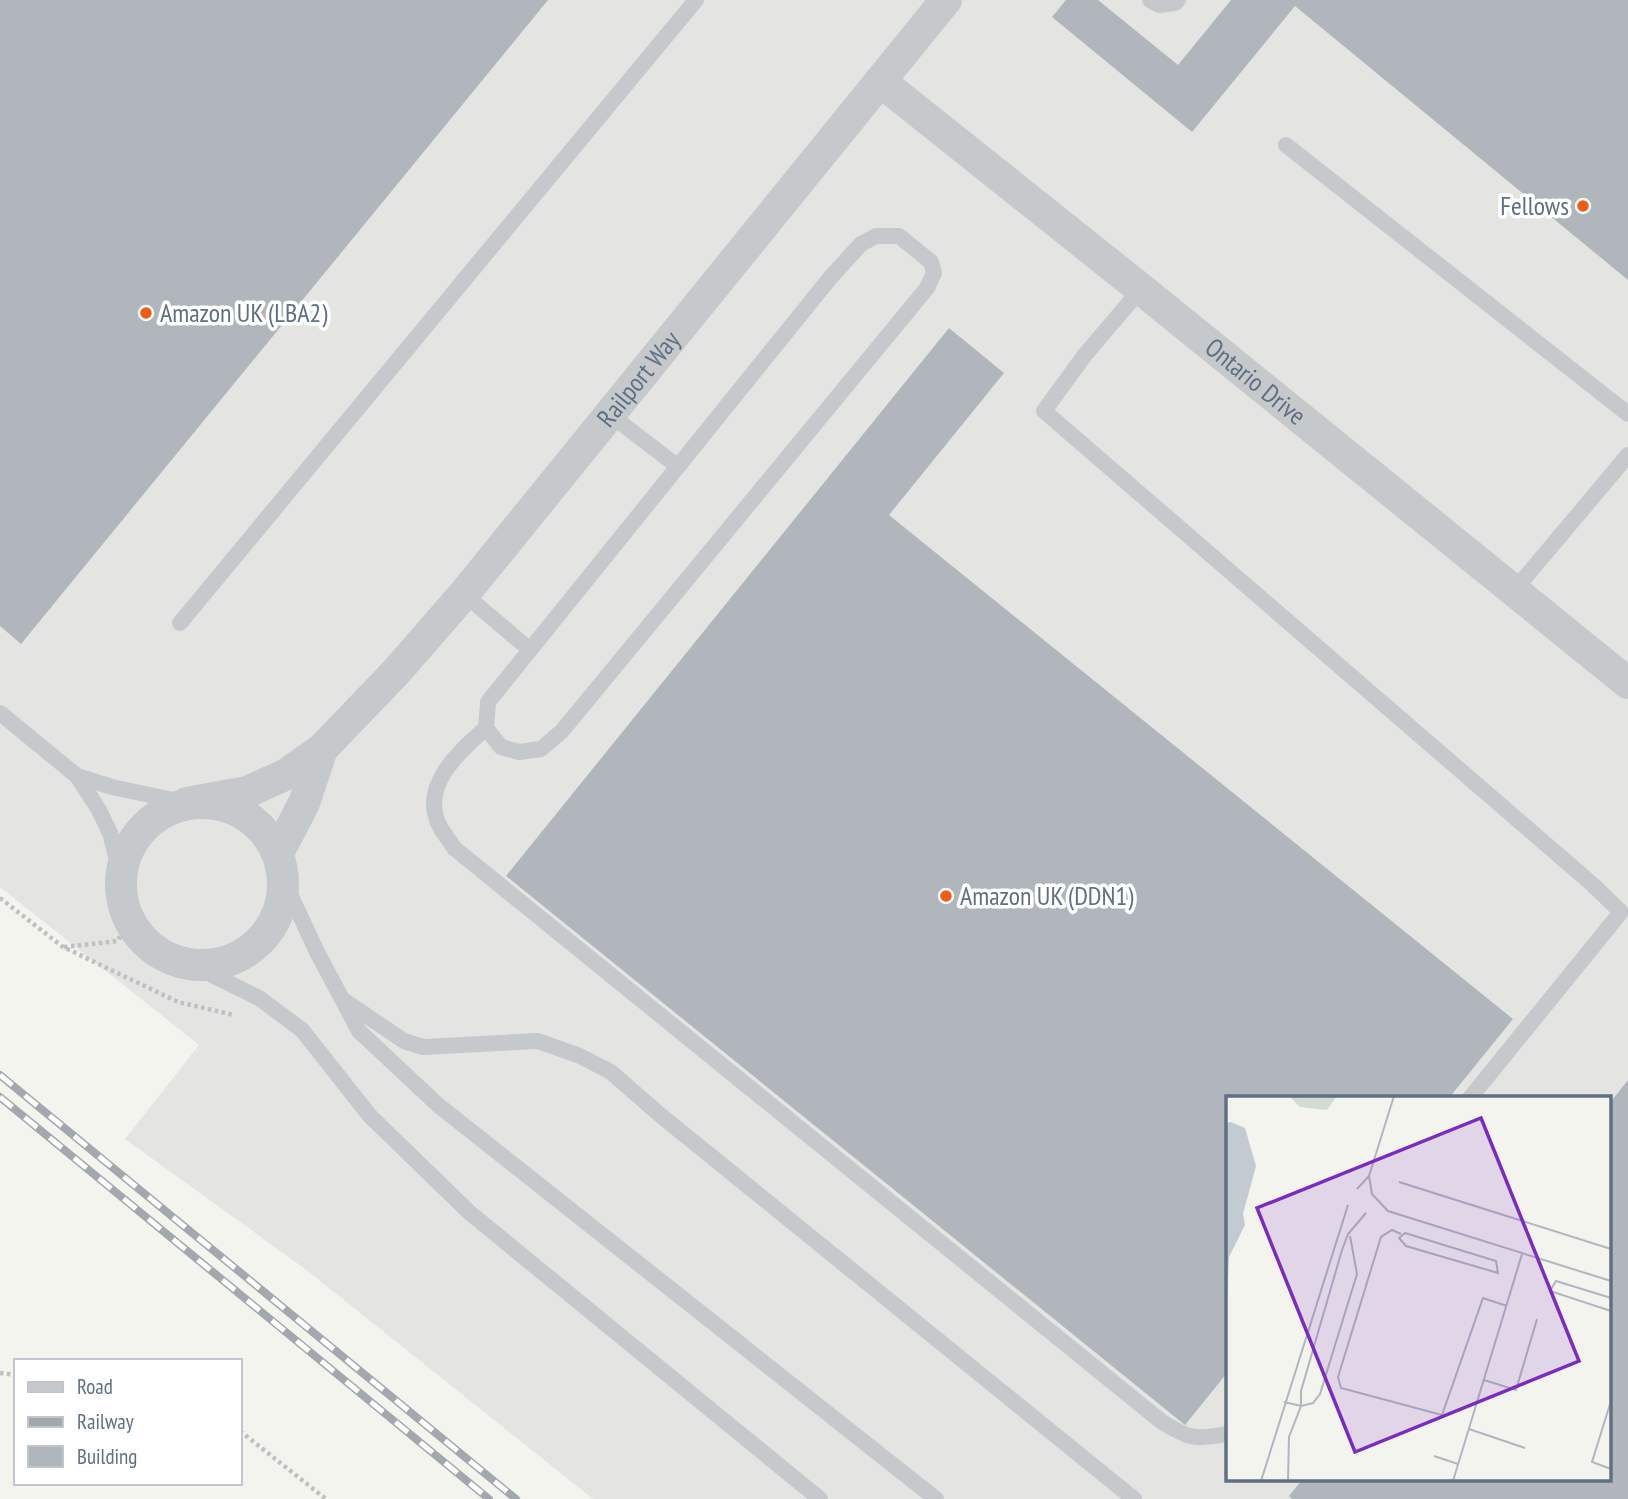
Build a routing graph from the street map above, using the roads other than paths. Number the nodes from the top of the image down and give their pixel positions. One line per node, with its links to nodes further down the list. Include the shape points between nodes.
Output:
1 (696, 0): 14 (lane)
2 (946, 0): 5 (street, Railport Way)
3 (1150, 0): 4 (lane, via 1159,5)
4 (1178, 0)
5 (880, 81): 7 (street, Ontario Drive); 8 (street, Railport Way)
6 (1286, 145): 9 (lane)
7 (1142, 289): 12 (street, Ontario Drive); 26 (lane, via 1044,411 1621,912)
8 (608, 414): 11 (lane); 13 (street, Railport Way)
9 (1628, 414)
10 (1628, 454): 12 (lane)
11 (677, 466): 15 (lane); 18 (lane, via 861,244 876,236 899,236 931,262 934,273 927,288 562,731 541,749 519,752 500,747)
12 (1513, 592): 16 (street, Ontario Drive)
13 (464, 594): 15 (lane); 19 (street, Railport Way)
14 (180, 623)
15 (529, 649): 18 (lane, via 488,702)
16 (1628, 684)
17 (0, 713): 20 (lane)
18 (486, 728): 27 (lane, via 456,754 441,776 434,803 438,823 454,848 1162,1422 1186,1437)
19 (322, 749): 21 (street, via 285,775 247,792); 22 (street)
20 (77, 776): 21 (lane); 23 (lane, via 110,833)
21 (187, 803): 22 (street, via 215,803 242,812 263,829); 23 (street, via 150,821 136,836)
22 (281, 867): 24 (street, via 280,909 267,934 247,953 220,964); 25 (lane)
23 (121, 876): 24 (street, via 128,918 144,941 166,958)
24 (192, 965): 28 (lane, via 259,998 302,1030 370,1116 470,1213)
25 (342, 999): 29 (lane, via 359,1031 438,1105); 30 (lane, via 404,1041 423,1047 538,1041 611,1072)
26 (1472, 1096)
27 (1226, 1434)
28 (820, 1499)
29 (936, 1499)
30 (1134, 1499)

